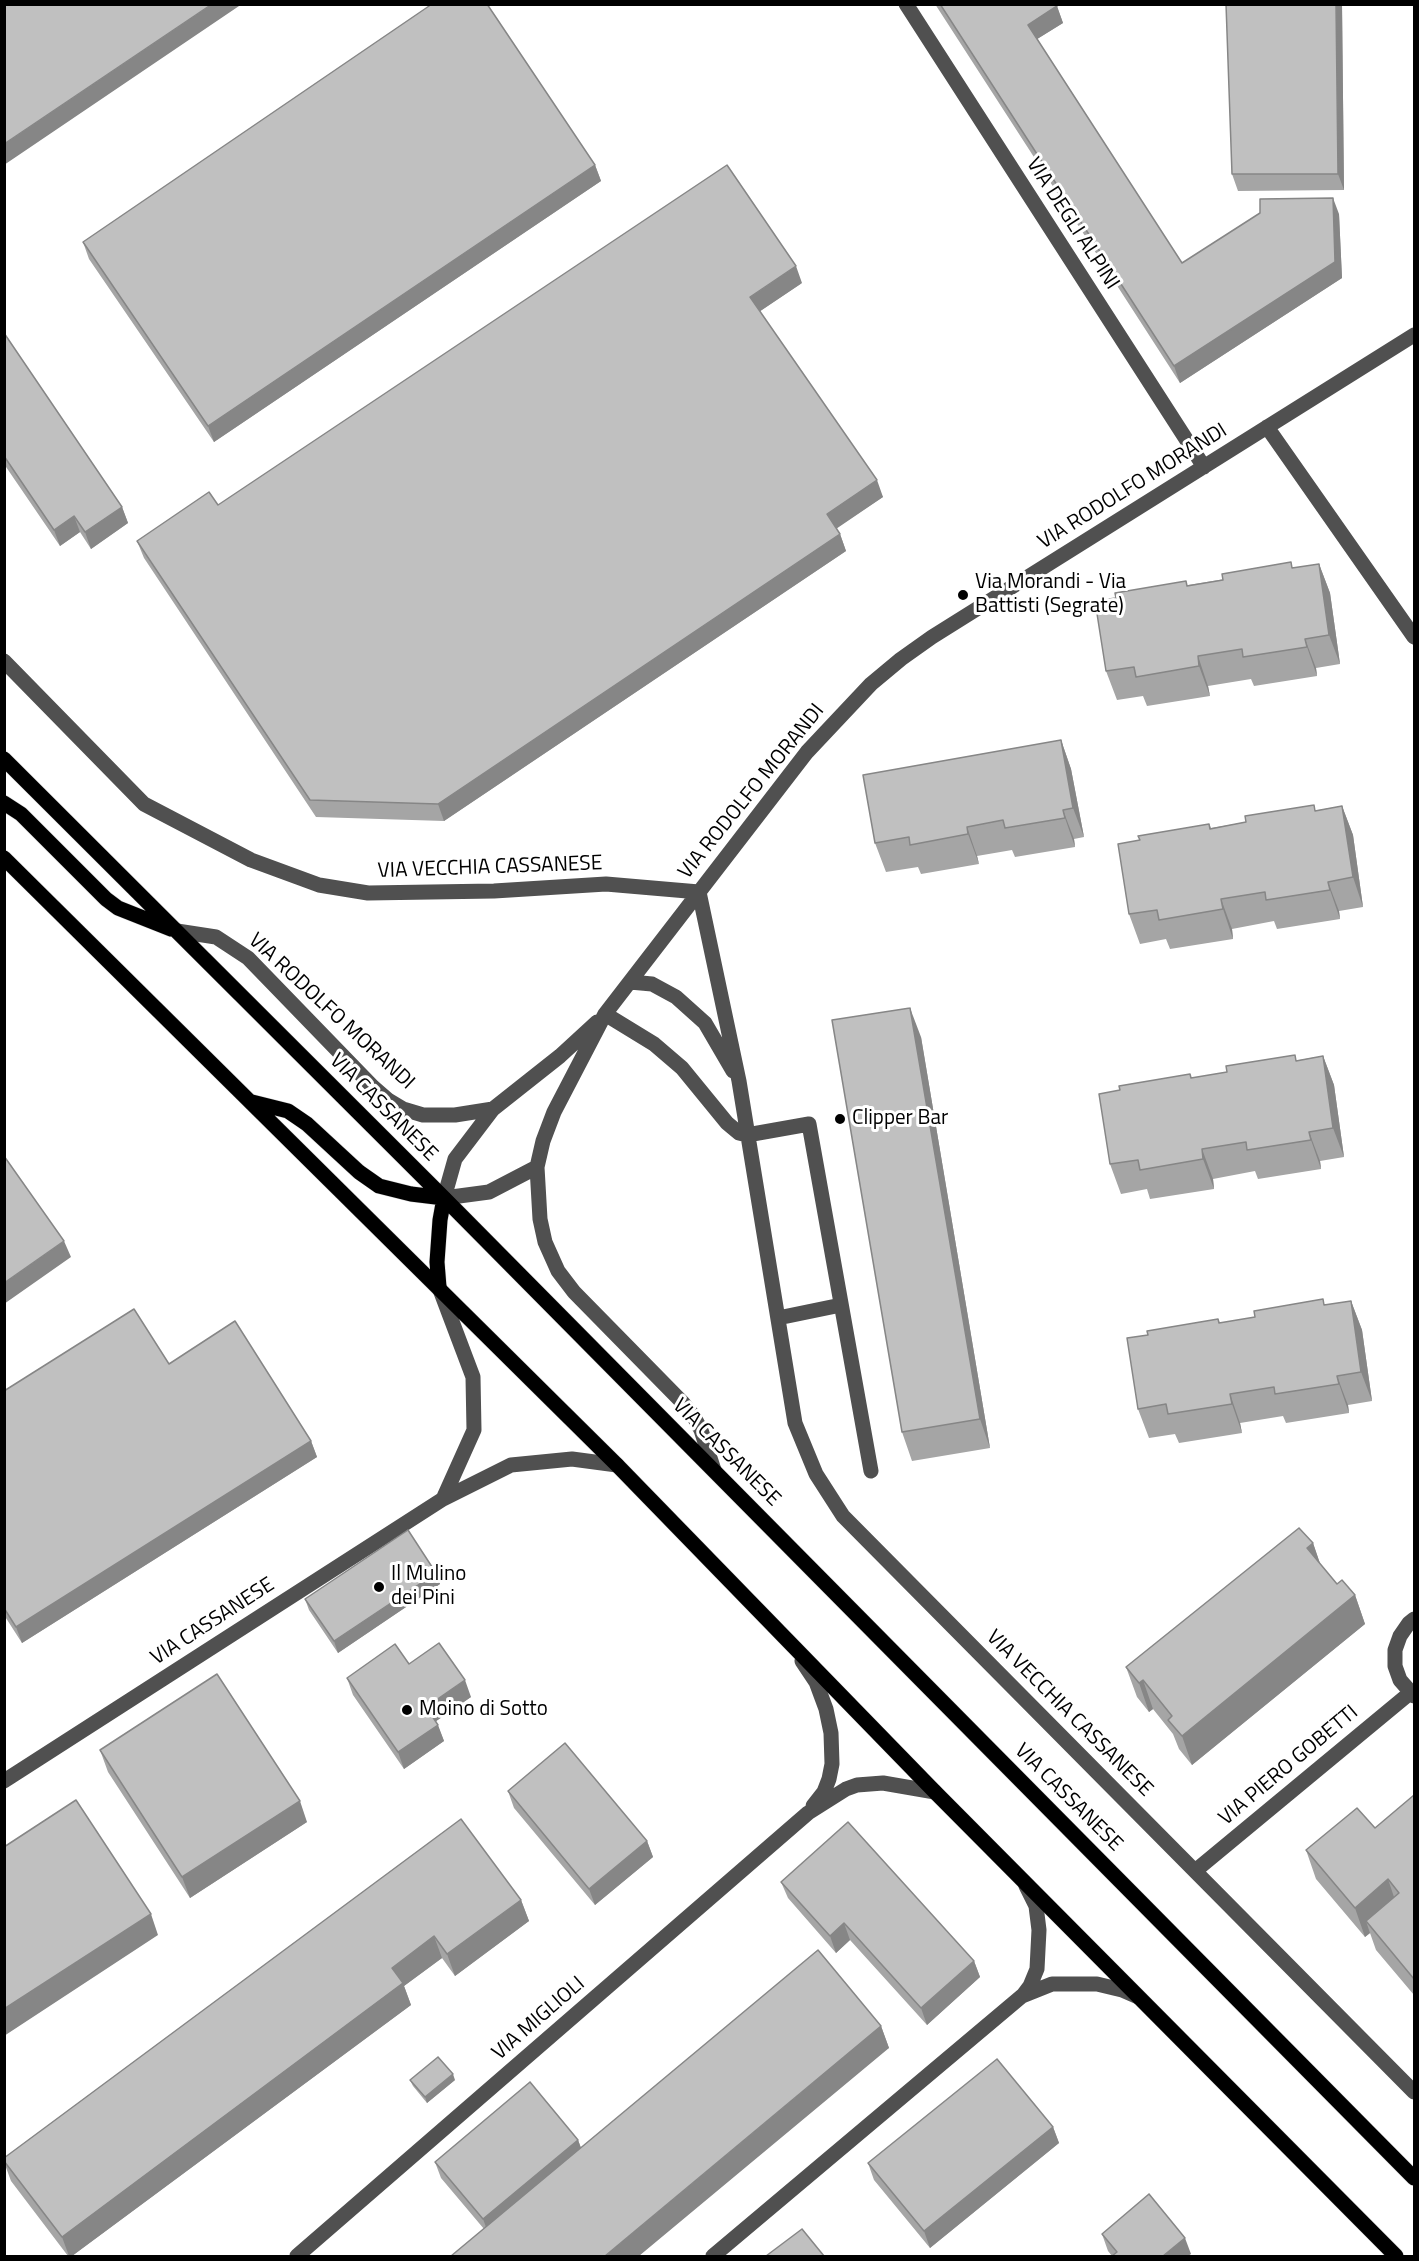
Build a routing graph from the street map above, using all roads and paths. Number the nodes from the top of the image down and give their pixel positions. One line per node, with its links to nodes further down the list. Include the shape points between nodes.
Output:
1 (906, 4): 4 (street, VIA DEGLI ALPINI)
2 (1414, 335): 3 (street, VIA RODOLFO MORANDI)
3 (1267, 428): 4 (street, VIA RODOLFO MORANDI); 5 (street)
4 (1204, 467): 10 (street, VIA RODOLFO MORANDI, via 901,658 862,692 807,752)
5 (1414, 637)
6 (4, 661): 10 (street, VIA VECCHIA CASSANESE, via 144,804 251,860 319,885 368,893 606,884)
7 (4, 759): 11 (main road, VIA CASSANESE)
8 (4, 803): 11 (main road, via 21,814 118,908)
9 (4, 858): 15 (main road)
10 (699, 891): 12 (street, VIA RODOLFO MORANDI); 14 (street, VIA VECCHIA CASSANESE)
11 (177, 931): 16 (street, VIA RODOLFO MORANDI, via 216,937 248,958 373,1087 403,1109 423,1115 455,1115); 19 (main road, VIA CASSANESE)
12 (630, 982): 13 (street, VIA RODOLFO MORANDI); 14 (street, via 652,984 676,997 705,1023)
13 (605, 1014): 16 (street, VIA RODOLFO MORANDI); 17 (street, via 654,1044 682,1068 727,1123); 18 (street, VIA RODOLFO MORANDI, via 554,1112)
14 (739, 1081): 17 (street, VIA VECCHIA CASSANESE)
15 (252, 1102): 19 (main road, via 288,1111 379,1186); 20 (main road)
16 (493, 1109): 19 (street, VIA RODOLFO MORANDI, via 455,1159)
17 (747, 1135): 21 (street, via 808,1124); 22 (street, VIA VECCHIA CASSANESE)
18 (537, 1167): 19 (street, via 489,1192); 24 (street, VIA RODOLFO MORANDI, via 540,1219 558,1270 574,1292 683,1403 701,1430)
19 (444, 1198): 20 (main road, via 437,1262); 24 (main road, VIA CASSANESE)
20 (439, 1287): 23 (main road); 26 (street, via 473,1377 474,1430)
21 (841, 1305): 22 (street); 25 (street)
22 (778, 1318): 33 (street, VIA VECCHIA CASSANESE, via 795,1423 816,1474 843,1516)
23 (617, 1465): 26 (street, VIA CASSANESE, via 572,1459 511,1465); 28 (main road)
24 (714, 1470): 38 (main road, VIA CASSANESE)
25 (871, 1471)
26 (443, 1499): 30 (street, VIA CASSANESE)
27 (1414, 1619): 29 (street, VIA PIERO GOBETTI, via 1400,1636 1395,1650 1400,1680)
28 (796, 1651): 31 (main road); 32 (street, via 816,1682 831,1733 829,1779)
29 (1412, 1695): 33 (street, VIA PIERO GOBETTI)
30 (4, 1781)
31 (935, 1792): 32 (street, via 883,1783 857,1785); 34 (main road)
32 (808, 1813): 39 (street, VIA MIGLIOLI)
33 (1195, 1871): 37 (street, VIA VECCHIA CASSANESE)
34 (1023, 1881): 35 (street, via 1036,1906 1040,1930 1035,1976); 36 (main road)
35 (1022, 1996): 36 (street, via 1052,1984 1096,1984); 40 (street)
36 (1139, 1997): 41 (main road)
37 (1414, 2092)
38 (1414, 2178)
39 (297, 2256)
40 (713, 2256)
41 (1396, 2256)

